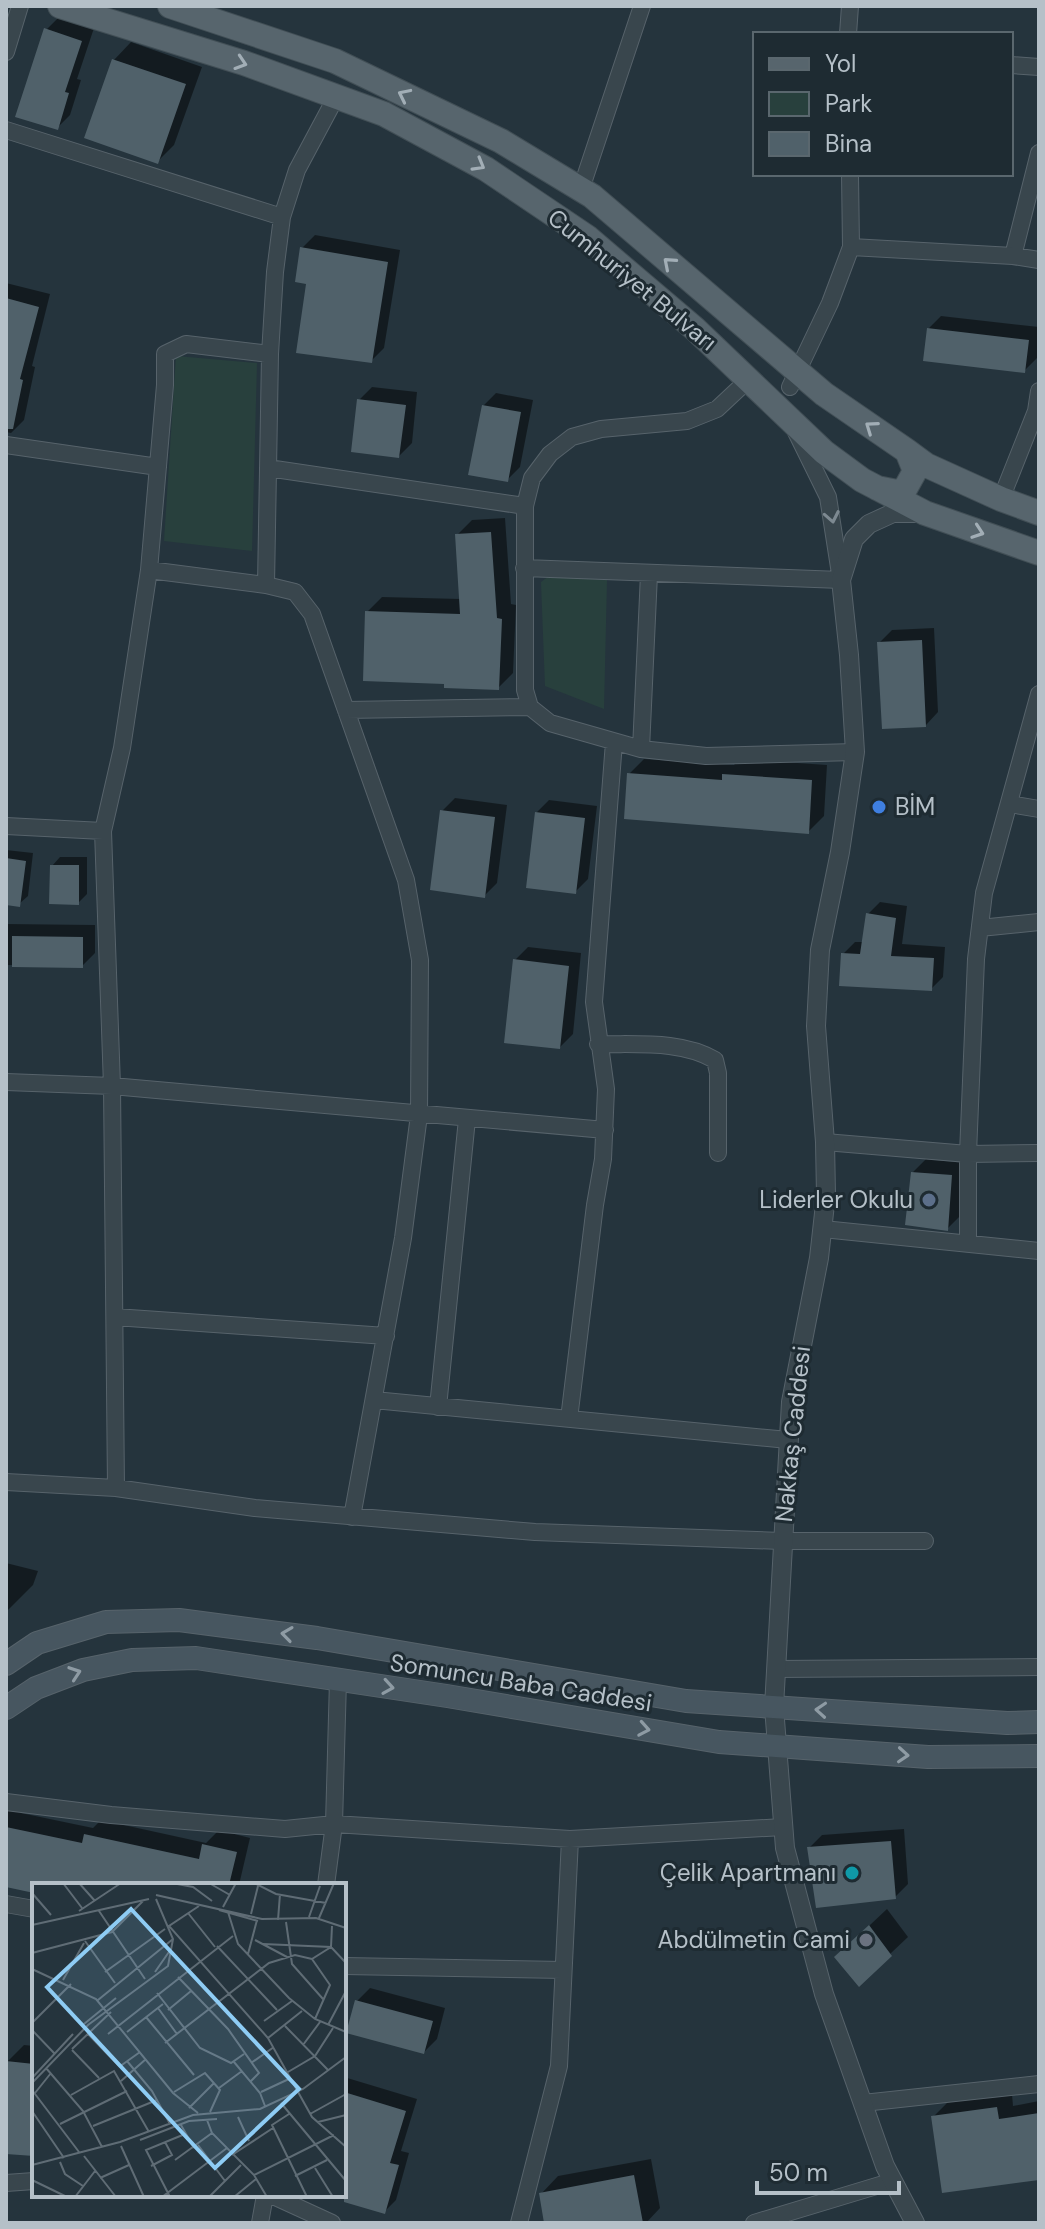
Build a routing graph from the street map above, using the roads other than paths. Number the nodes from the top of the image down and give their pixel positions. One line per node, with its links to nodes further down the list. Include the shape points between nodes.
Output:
1 (20, 6): 10 (street)
2 (60, 6): 8 (main road, Cumhuriyet Bulvarı)
3 (173, 6): 6 (main road, Cumhuriyet Bulvarı); 8 (main road, via 162,15)
4 (642, 6): 17 (street)
5 (850, 6): 7 (street)
6 (210, 13): 9 (main road, via 214,39); 17 (main road, Cumhuriyet Bulvarı, one-way to 6, via 501,141 335,61)
7 (848, 32)
8 (168, 40): 9 (main road, Cumhuriyet Bulvarı)
9 (199, 49): 13 (main road, Cumhuriyet Bulvarı, one-way to 13)
10 (6, 52)
11 (1013, 65): 12 (street)
12 (1039, 67)
13 (336, 97): 18 (street, via 297,170); 24 (main road, Cumhuriyet Bulvarı, one-way to 24, via 384,114 486,169 587,237)
14 (6, 130): 18 (street)
15 (1039, 153): 20 (street)
16 (850, 176): 19 (street)
17 (581, 189): 23 (main road, Cumhuriyet Bulvarı, one-way to 17)
18 (282, 217): 22 (street)
19 (851, 247): 20 (street); 23 (street)
20 (1013, 256): 21 (street)
21 (1039, 260)
22 (270, 354): 30 (street, via 186,344 165,354); 31 (street)
23 (794, 379): 27 (main road, via 785,393); 29 (main road, Cumhuriyet Bulvarı, one-way to 23)
24 (748, 380): 27 (main road, Cumhuriyet Bulvarı); 34 (street, via 717,409 687,421 572,437 532,478)
25 (1039, 391): 26 (street)
26 (1037, 412): 33 (street)
27 (786, 416): 32 (main road, Cumhuriyet Bulvarı, via 824,452); 41 (street, one-way to 41, via 828,497)
28 (6, 445): 30 (street)
29 (907, 451): 32 (main road, via 915,471 905,489); 33 (main road, Cumhuriyet Bulvarı)
30 (158, 467): 39 (street)
31 (268, 468): 34 (street); 42 (street)
32 (875, 487): 35 (main road, Cumhuriyet Bulvarı)
33 (1001, 499): 36 (main road, Cumhuriyet Bulvarı)
34 (525, 506): 38 (street)
35 (925, 513): 37 (main road, Cumhuriyet Bulvarı, one-way to 37); 41 (street, via 893,513 869,524 854,539)
36 (1039, 513)
37 (1039, 553)
38 (524, 568): 40 (street); 44 (street, via 525,690)
39 (149, 570): 42 (street); 52 (street, via 122,748)
40 (649, 574): 41 (street); 47 (street)
41 (841, 580): 48 (street, Nakkaş Caddesi)
42 (266, 585): 45 (street, via 295,592 312,614)
43 (1039, 694): 49 (street)
44 (530, 707): 45 (street); 46 (street, via 550,723)
45 (346, 710): 58 (street, via 406,880 420,960)
46 (614, 742): 47 (street); 55 (street, via 594,1002)
47 (641, 749): 48 (street, via 706,756)
48 (855, 752): 61 (street, Nakkaş Caddesi, via 820,950 816,1026)
49 (1010, 804): 50 (street); 54 (street, via 984,893)
50 (1039, 809)
51 (6, 826): 52 (street)
52 (103, 831): 57 (street)
53 (1039, 922): 54 (street)
54 (980, 928): 64 (street)
55 (598, 1044): 60 (street, via 606,1089); 62 (street, via 669,1045 715,1060)
56 (6, 1082): 57 (street)
57 (112, 1086): 58 (street); 68 (street)
58 (419, 1115): 59 (street); 69 (street)
59 (467, 1119): 60 (street); 71 (street)
60 (605, 1130): 72 (street)
61 (825, 1142): 64 (street); 65 (street, Nakkaş Caddesi)
62 (718, 1153)
63 (1039, 1153): 64 (street)
64 (968, 1154): 66 (street)
65 (823, 1229): 66 (street); 73 (street, Nakkaş Caddesi)
66 (968, 1244): 67 (street)
67 (1039, 1251)
68 (115, 1317): 69 (street); 75 (street)
69 (386, 1336): 70 (street)
70 (374, 1400): 71 (street); 76 (street)
71 (438, 1407): 72 (street)
72 (569, 1419): 73 (street)
73 (788, 1440): 77 (street, Nakkaş Caddesi)
74 (6, 1482): 75 (street)
75 (116, 1488): 76 (street)
76 (352, 1517): 77 (street, via 535,1532)
77 (781, 1541): 78 (street); 81 (street, Nakkaş Caddesi)
78 (925, 1541)
79 (6, 1664): 83 (main road, Somuncu Baba Caddesi, one-way to 79, via 686,1701 179,1620 106,1622 37,1643)
80 (1039, 1667): 81 (street)
81 (776, 1669): 83 (street, Nakkaş Caddesi)
82 (338, 1680): 84 (main road, Somuncu Baba Caddesi, one-way to 82, via 36,1688 83,1670 132,1660 196,1658); 86 (main road, Somuncu Baba Caddesi, one-way to 86, via 719,1742); 89 (street)
83 (774, 1707): 85 (main road, Somuncu Baba Caddesi, one-way to 83); 86 (street, Nakkaş Caddesi)
84 (6, 1708)
85 (1039, 1722)
86 (776, 1746): 87 (main road, Somuncu Baba Caddesi, one-way to 87, via 928,1757); 90 (street, Nakkaş Caddesi)
87 (1039, 1756)
88 (6, 1802): 89 (street, via 285,1829)
89 (334, 1824): 91 (street); 92 (street)
90 (783, 1827): 91 (street); 98 (street, Nakkaş Caddesi, via 824,1994)
91 (570, 1839): 96 (street)
92 (326, 1883)
93 (6, 1904): 94 (street)
94 (32, 1909)
95 (346, 1966): 96 (street)
96 (563, 1970): 106 (street, via 559,2066)
97 (1039, 2084): 98 (street)
98 (863, 2103): 100 (street, Nakkaş Caddesi)
99 (32, 2181): 101 (street)
100 (893, 2181): 107 (street); 108 (street, Nakkaş Caddesi)
101 (6, 2183)
102 (267, 2197): 104 (street)
103 (273, 2197): 105 (street)
104 (260, 2223)
105 (332, 2223)
106 (519, 2223)
107 (754, 2223)
108 (915, 2223)

